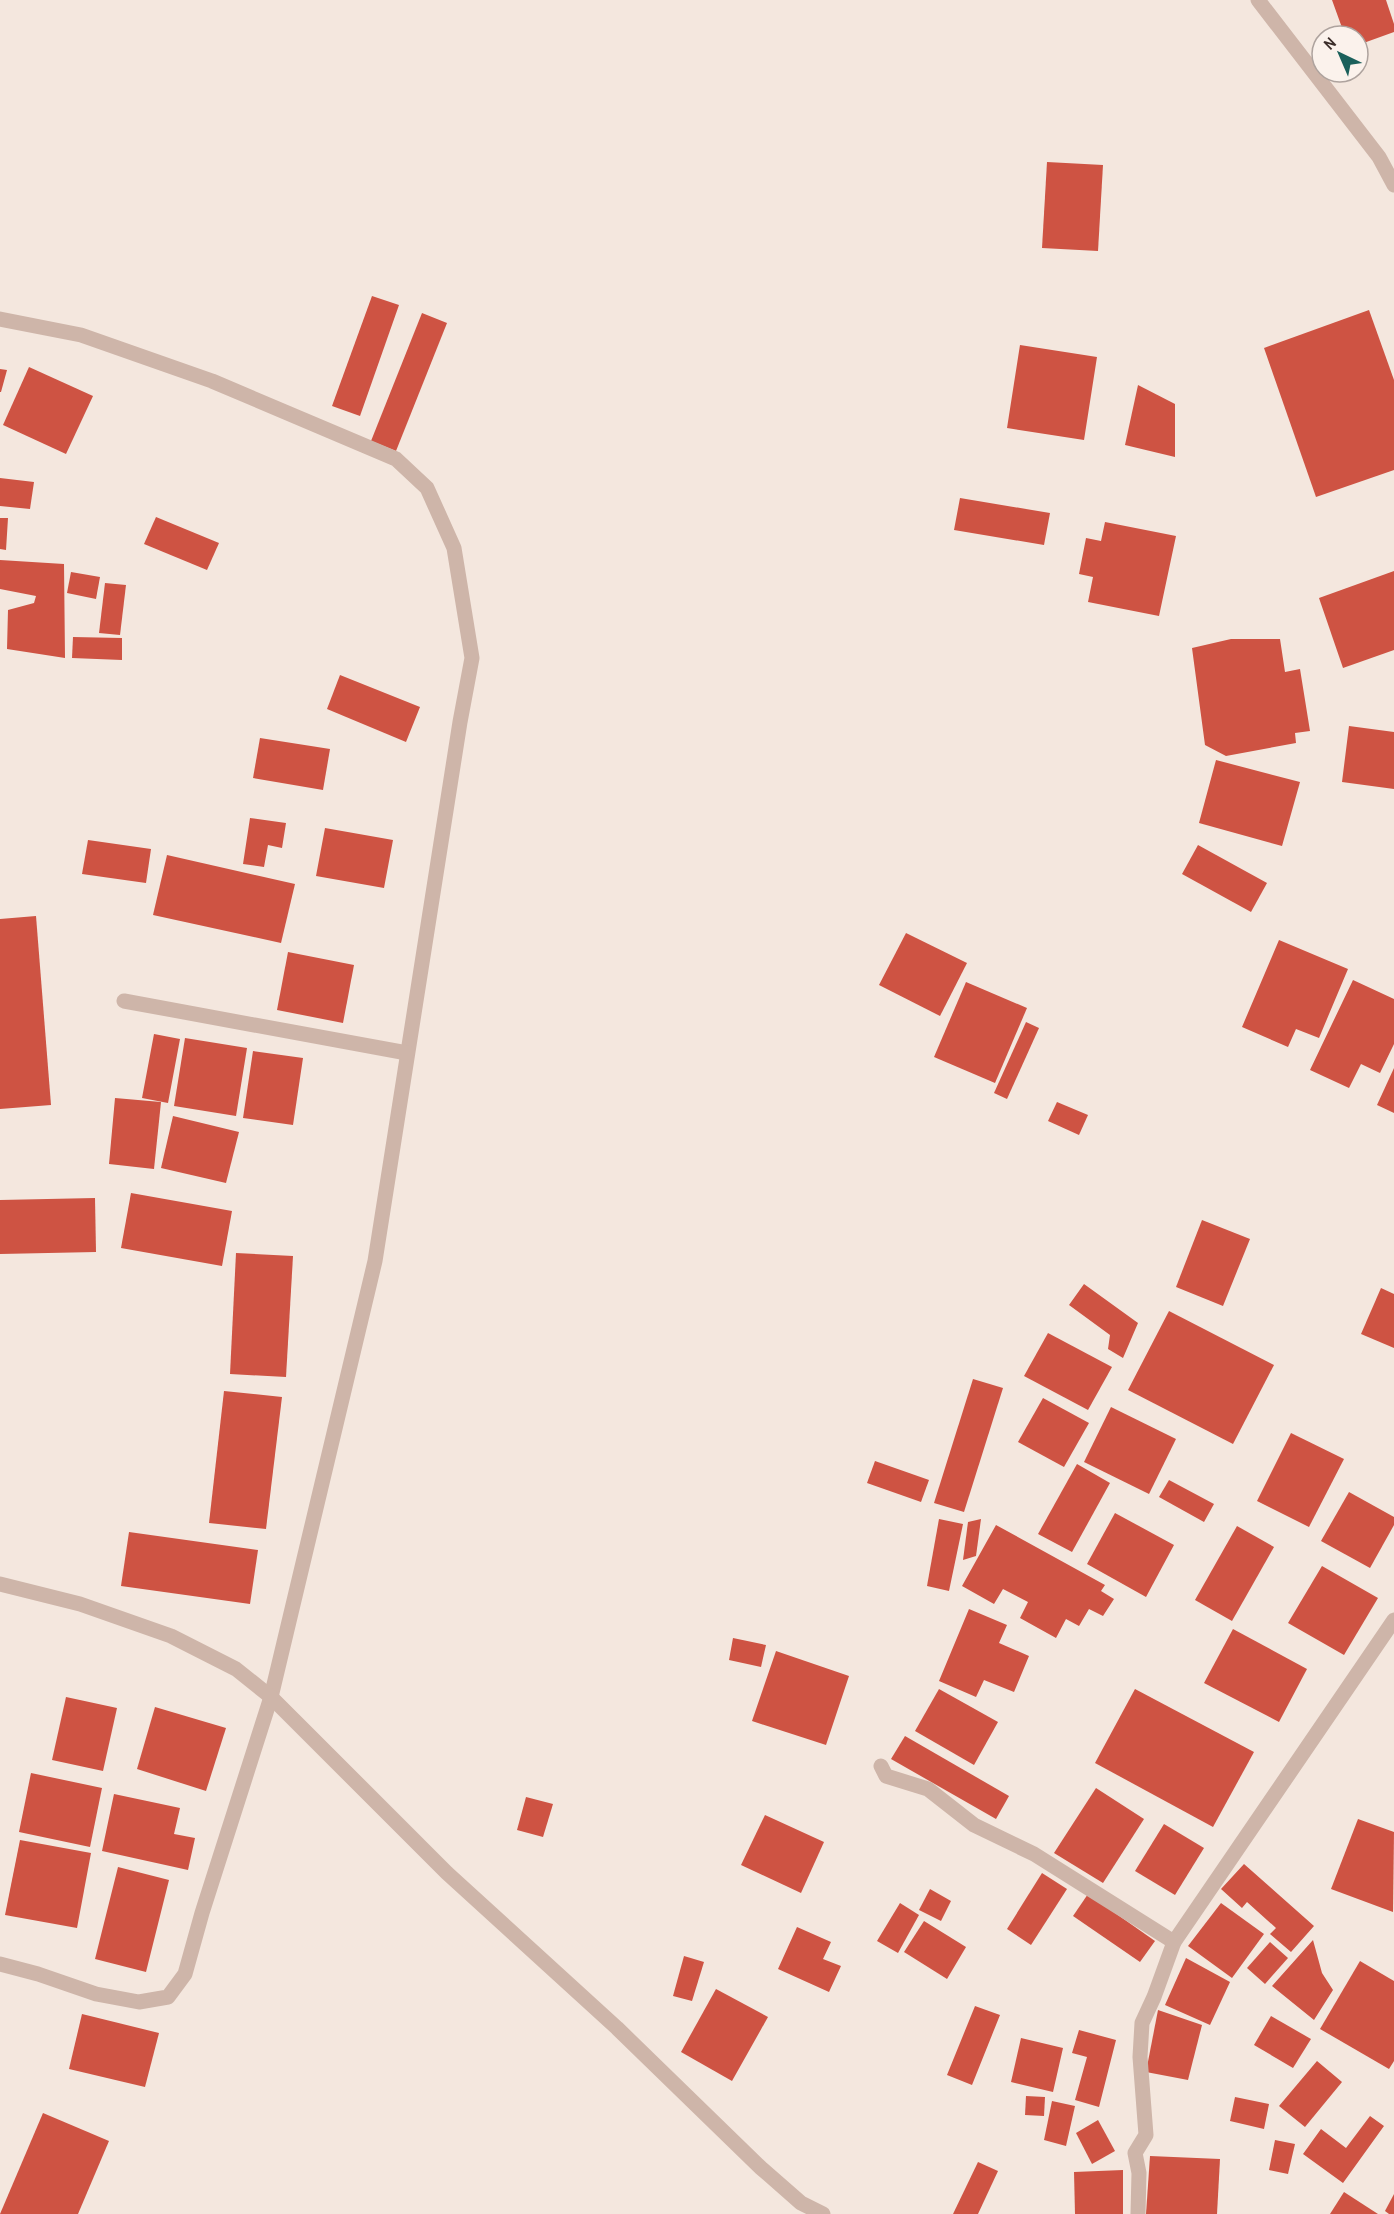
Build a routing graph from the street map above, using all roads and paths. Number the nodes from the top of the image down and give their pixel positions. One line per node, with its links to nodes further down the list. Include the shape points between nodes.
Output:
1 (1258, 0): 2 (street, via 1379,157)
2 (1394, 185)
3 (0, 320): 5 (street, via 81,335 212,381 396,459 427,488 454,548 472,658)
4 (124, 1001): 5 (street)
5 (407, 1053): 8 (street, via 375,1261)
6 (0, 1584): 8 (street, via 80,1605 171,1636 236,1669)
7 (1394, 1620): 10 (street)
8 (271, 1697): 11 (street, via 185,1974 168,1997 139,2002 96,1994); 12 (street, via 447,1873 617,2028 761,2168 801,2203)
9 (881, 1766): 10 (street, via 886,1776 928,1789 974,1825 1034,1854)
10 (1174, 1942): 13 (street, via 1142,2023 1140,2057 1146,2135 1135,2153 1139,2173)
11 (0, 1964)
12 (823, 2214)
13 (1138, 2214)

